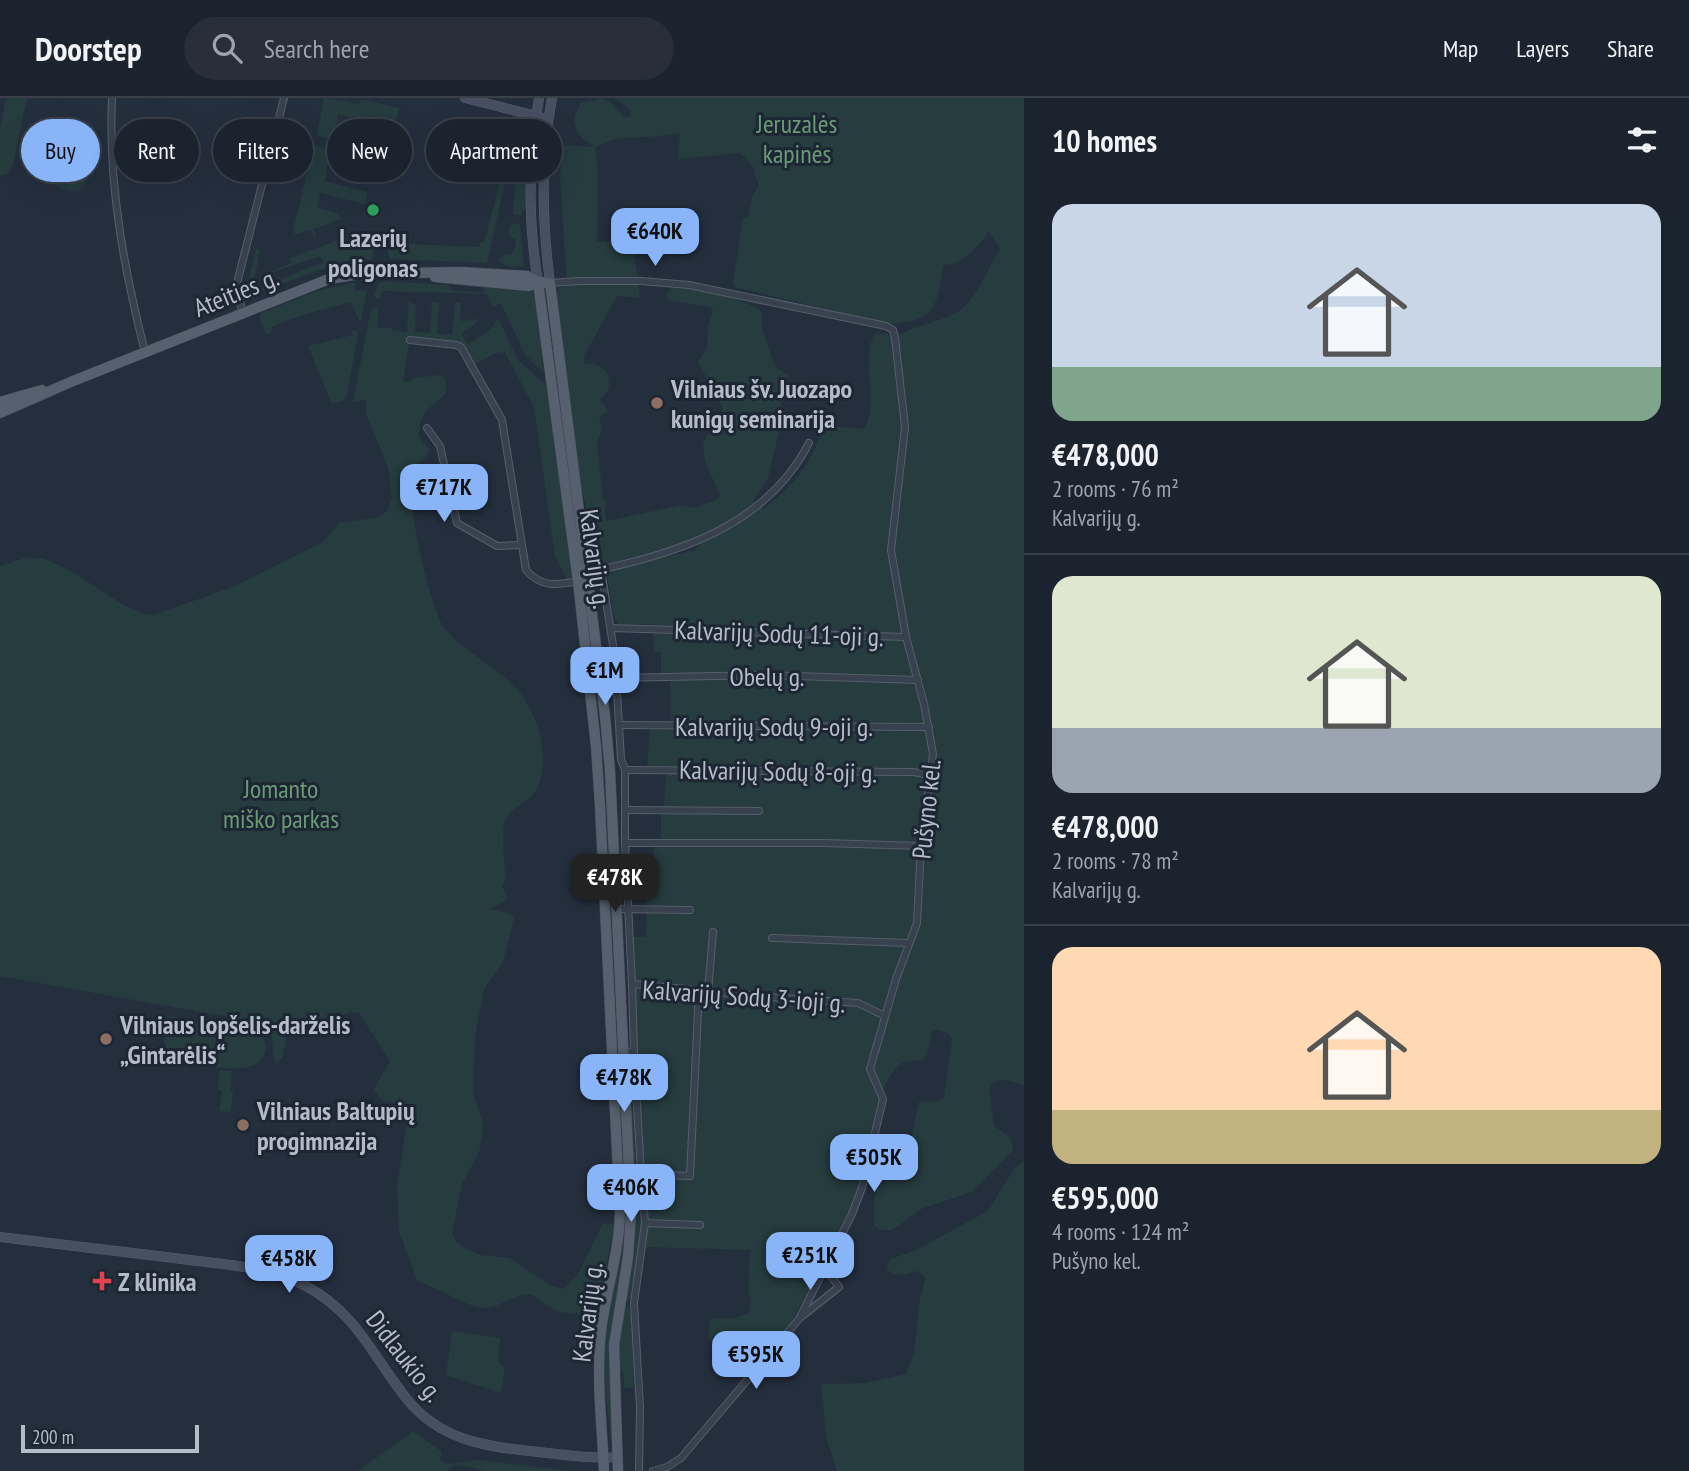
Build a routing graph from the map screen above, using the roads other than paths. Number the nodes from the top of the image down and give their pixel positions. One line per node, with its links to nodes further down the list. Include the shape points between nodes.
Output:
1 (112, 98): 13 (street, via 118,223)
2 (284, 98): 11 (street, via 237,283)
3 (465, 98): 6 (street)
4 (539, 98): 6 (street)
5 (552, 98): 7 (street)
6 (536, 117): 7 (street); 9 (street, via 531,197)
7 (548, 119)
8 (543, 182): 10 (street)
9 (538, 282): 10 (main road, Ateities g.); 11 (main road, Ateities g., via 529,286 421,274 359,274 329,279); 19 (main road, Kalvarijų g.)
10 (550, 283): 19 (main road, Kalvarijų g.); 21 (street, Pušyno kel., via 664,282 893,330 905,427 891,550)
11 (242, 312): 13 (main road, Ateities g.)
12 (410, 340): 17 (street, via 461,348 500,416)
13 (145, 352): 14 (main road, Ateities g.)
14 (1, 407)
15 (427, 428): 17 (street, via 440,446 457,523 497,547)
16 (809, 443): 18 (street, via 780,485 734,523 664,554)
17 (521, 545): 19 (street, via 524,565 534,579 554,585)
18 (601, 569): 19 (street); 20 (street)
19 (585, 577): 32 (main road, Kalvarijų g.); 37 (main road, Kalvarijų g.)
20 (611, 628): 21 (street, Kalvarijų Sodų 11-oji g.); 22 (street)
21 (906, 637): 23 (street, Pušyno kel.)
22 (617, 678): 23 (street, Obelų g., via 765,675); 24 (street)
23 (918, 680): 25 (street, Pušyno kel.)
24 (620, 725): 25 (street, Kalvarijų Sodų 9-oji g.); 26 (street)
25 (929, 727): 27 (street, Pušyno kel.)
26 (625, 770): 27 (street, Kalvarijų Sodų 8-oji g.); 28 (street)
27 (931, 775): 31 (street, Pušyno kel.)
28 (625, 810): 29 (street); 30 (street)
29 (759, 811)
30 (625, 844): 31 (street); 32 (street)
31 (921, 846): 36 (street, Pušyno kel., via 919,906)
32 (622, 909): 33 (street); 38 (main road, Kalvarijų g.); 39 (street)
33 (690, 910)
34 (713, 932): 41 (street)
35 (772, 938): 36 (street)
36 (908, 943): 42 (street, Pušyno kel.)
37 (607, 955): 38 (main road); 45 (main road, Kalvarijų g.)
38 (619, 955): 43 (main road, Kalvarijų g.)
39 (632, 984): 40 (street, Kalvarijų Sodų 3-ioji g.); 43 (street, Kalvarijų Sodų 3-ioji g.)
40 (699, 991): 41 (street, Kalvarijų Sodų 3-ioji g.); 44 (street, via 690,1176)
41 (708, 992): 42 (street, Kalvarijų Sodų 3-ioji g., via 858,1003)
42 (885, 1016): 50 (street, Pušyno kel., via 870,1069 883,1098 862,1188)
43 (629, 1052): 44 (street, Kalvarijų Sodų 3-ioji g.); 46 (main road, Kalvarijų g.)
44 (641, 1174): 47 (street, Kalvarijų Sodų 3-ioji g.)
45 (620, 1213): 46 (main road); 55 (main road, Kalvarijų g., via 600,1347)
46 (631, 1213): 51 (main road, Kalvarijų g.)
47 (645, 1223): 48 (street); 52 (street, Kalvarijų Sodų 3-ioji g.)
48 (700, 1225)
49 (0, 1237): 55 (street, Didlaukio g., via 283,1276 313,1290 345,1314 411,1403 444,1431 490,1447)
50 (822, 1271): 53 (street, Pušyno kel.); 53 (street, Pušyno kel., via 839,1286)
51 (620, 1301): 52 (street); 54 (main road, Kalvarijų g., via 614,1356)
52 (634, 1303): 58 (street, Kalvarijų Sodų 3-ioji g.)
53 (799, 1319): 59 (street, Pušyno kel., via 681,1458)
54 (618, 1457): 55 (street, Didlaukio g.); 57 (main road, Kalvarijų g.)
55 (604, 1458): 56 (main road, Kalvarijų g.)
56 (604, 1471)
57 (618, 1471)
58 (639, 1471)
59 (653, 1471)

